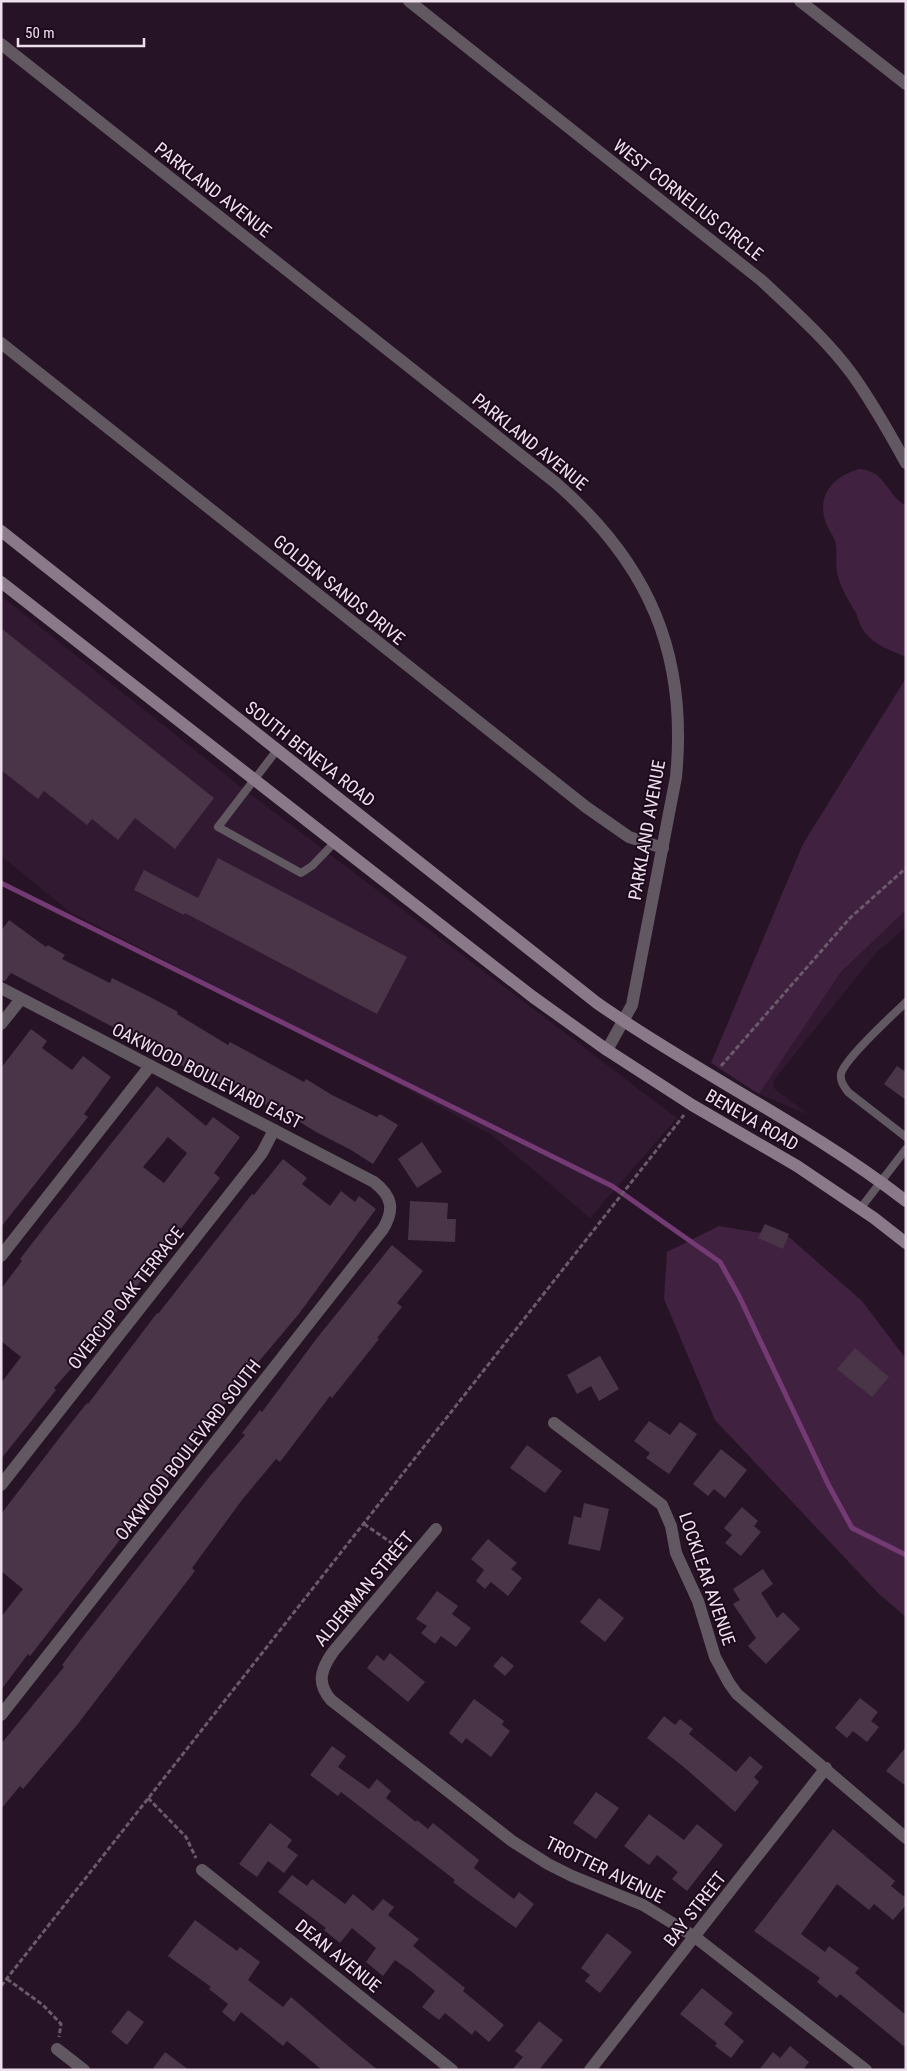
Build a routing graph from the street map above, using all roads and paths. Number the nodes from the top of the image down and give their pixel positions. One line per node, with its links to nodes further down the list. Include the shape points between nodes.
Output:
1 (409, 1): 6 (street, WEST CORNELIUS CIRCLE, via 761,280 811,328 851,373 880,415)
2 (800, 1): 4 (street)
3 (1, 44): 12 (street, PARKLAND AVENUE, via 556,484 596,521 621,552 644,590 660,626 672,666 680,744)
4 (906, 84)
5 (1, 343): 12 (street, GOLDEN SANDS DRIVE, via 586,808 629,836)
6 (906, 462)
7 (1, 531): 9 (main road, SOUTH BENEVA ROAD)
8 (1, 582): 10 (main road)
9 (277, 750): 10 (lane); 17 (main road, SOUTH BENEVA ROAD)
10 (254, 779): 11 (main road); 11 (lane, via 218,827 301,873)
11 (335, 842): 20 (main road, BENEVA ROAD, via 533,997)
12 (663, 848): 18 (street, PARKLAND AVENUE, via 632,1005)
13 (906, 868): 22 (path, via 850,918)
14 (1, 988): 15 (street, OAKWOOD BOULEVARD EAST)
15 (21, 999): 19 (street); 21 (street, OAKWOOD BOULEVARD EAST)
16 (906, 1002): 25 (lane, via 848,1061 841,1075 848,1092)
17 (597, 1003): 18 (main road, BENEVA ROAD)
18 (623, 1021): 20 (street, PARKLAND AVENUE); 22 (main road, BENEVA ROAD)
19 (1, 1024)
20 (607, 1050): 23 (main road, BENEVA ROAD)
21 (150, 1066): 24 (street, OAKWOOD BOULEVARD EAST); 32 (street)
22 (712, 1076): 27 (main road, BENEVA ROAD, via 814,1138)
23 (692, 1105): 30 (main road, BENEVA ROAD, via 797,1166); 35 (path)
24 (274, 1130): 28 (street, OAKWOOD BOULEVARD EAST, via 374,1182); 34 (street, OVERCUP OAK TERRACE, via 262,1154)
25 (906, 1137)
26 (906, 1149): 27 (lane)
27 (880, 1183): 29 (main road, BENEVA ROAD); 30 (lane)
28 (390, 1201): 39 (street, OAKWOOD BOULEVARD SOUTH, via 390,1213 383,1229)
29 (906, 1201)
30 (860, 1208): 31 (main road, BENEVA ROAD)
31 (906, 1243)
32 (1, 1256)
33 (554, 1424): 40 (street, LOCKLEAR AVENUE, via 662,1504 671,1526 676,1553 698,1601 715,1657 729,1684 747,1703)
34 (1, 1485)
35 (364, 1524): 37 (path, via 400,1547); 41 (path)
36 (436, 1529): 37 (street, ALDERMAN STREET)
37 (410, 1560): 38 (street, ALDERMAN STREET, via 325,1663 321,1684)
38 (331, 1700): 44 (street, TROTTER AVENUE, via 512,1841 572,1876 643,1905)
39 (1, 1715)
40 (826, 1768): 42 (street, LOCKLEAR AVENUE); 44 (street, BAY STREET)
41 (148, 1798): 43 (path, via 186,1837); 45 (path)
42 (906, 1838)
43 (202, 1870): 50 (street, DEAN AVENUE)
44 (695, 1937): 48 (street, TROTTER AVENUE); 51 (street, BAY STREET)
45 (7, 1978): 46 (path); 47 (path, via 43,2005 60,2024)
46 (1, 1986)
47 (57, 2049): 49 (street)
48 (864, 2069)
49 (84, 2070)
50 (452, 2070)
51 (590, 2070)

